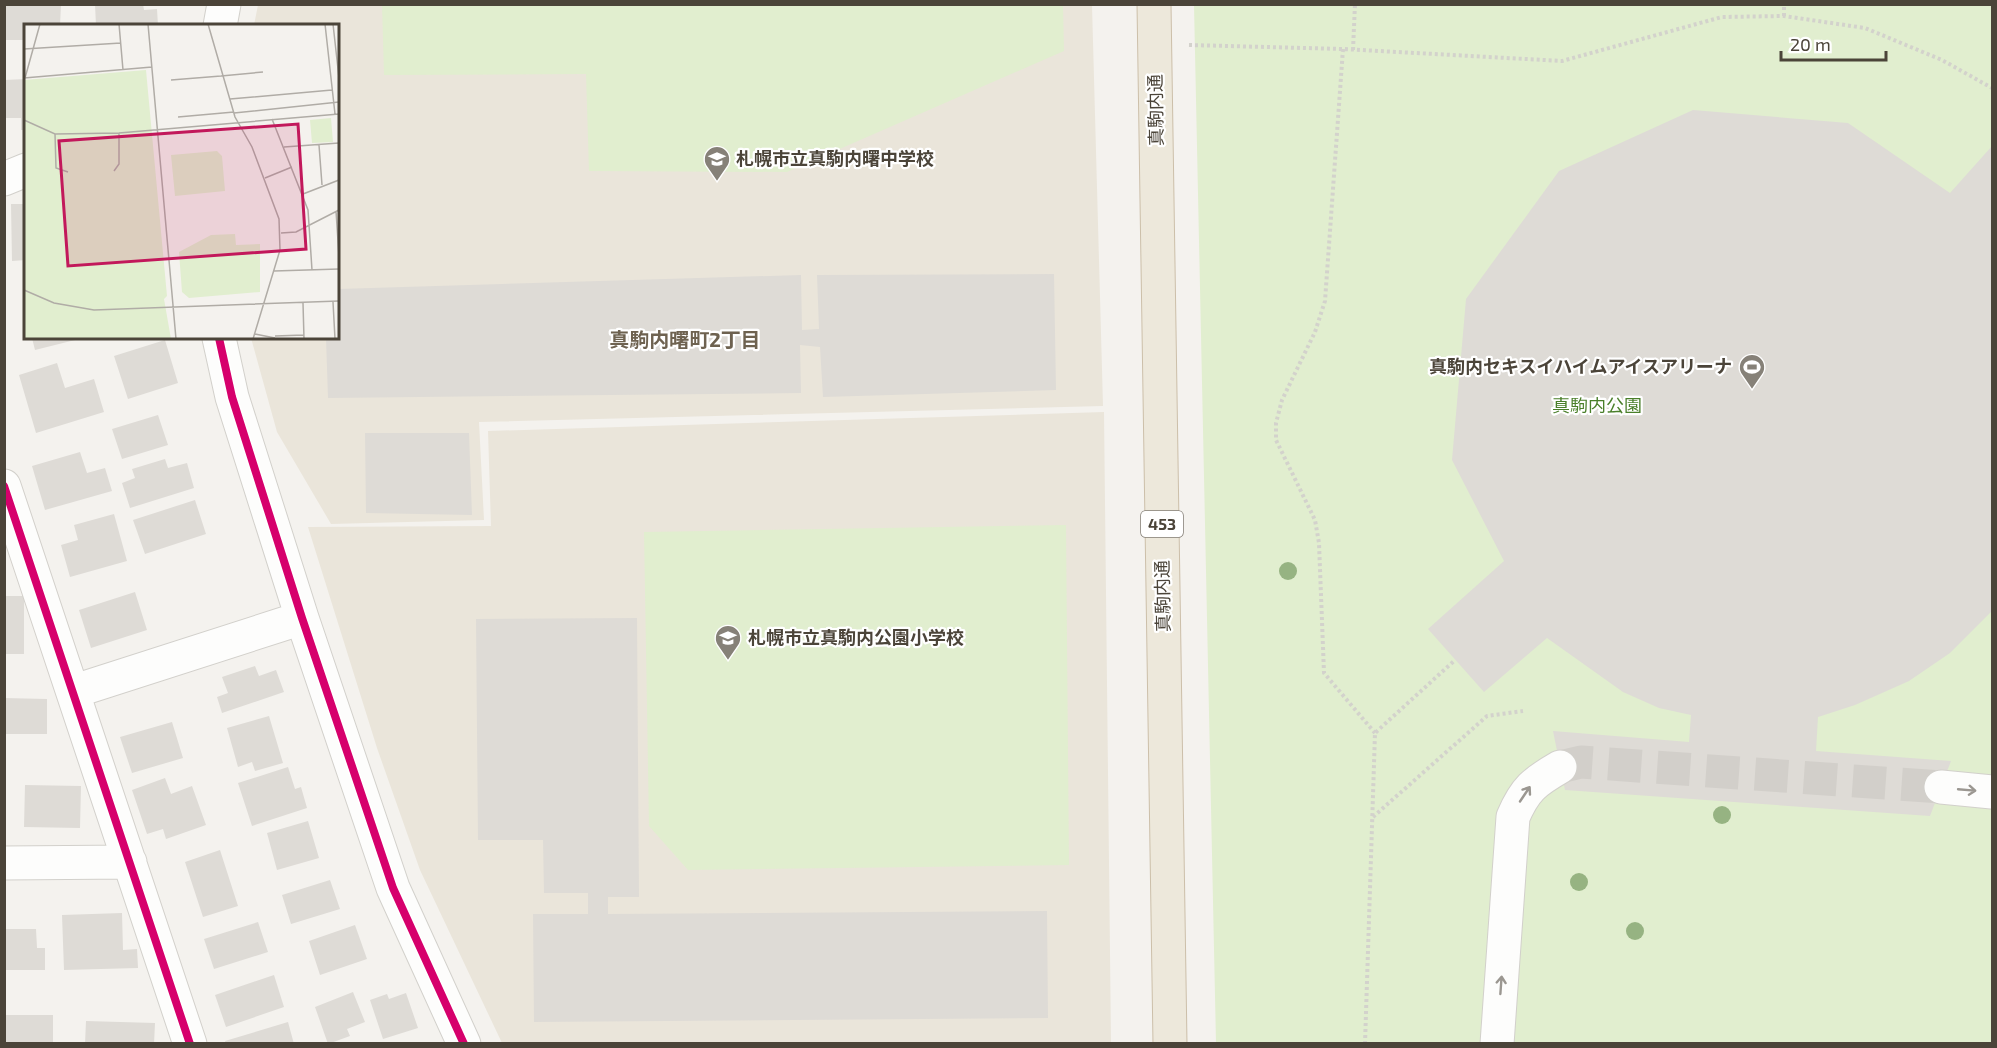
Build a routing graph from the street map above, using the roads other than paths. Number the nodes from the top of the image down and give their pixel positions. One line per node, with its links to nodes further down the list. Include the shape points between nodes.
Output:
1 (224, 4): 3 (street)
2 (1154, 4): 17 (highway, 真駒内通 / 453)
3 (220, 24)
4 (24, 171): 5 (street)
5 (4, 179)
6 (219, 339): 8 (street, via 232,397)
7 (4, 486): 9 (street)
8 (302, 618): 9 (street); 16 (street, via 393,888)
9 (75, 691): 13 (street)
10 (1560, 766): 18 (street, one-way to 10, via 1513,817 1521,797 1534,782)
11 (1941, 787): 12 (street, one-way to 12)
12 (1992, 792)
13 (130, 862): 14 (street); 15 (street)
14 (4, 863)
15 (190, 1044)
16 (464, 1044)
17 (1170, 1044)
18 (1497, 1044)

